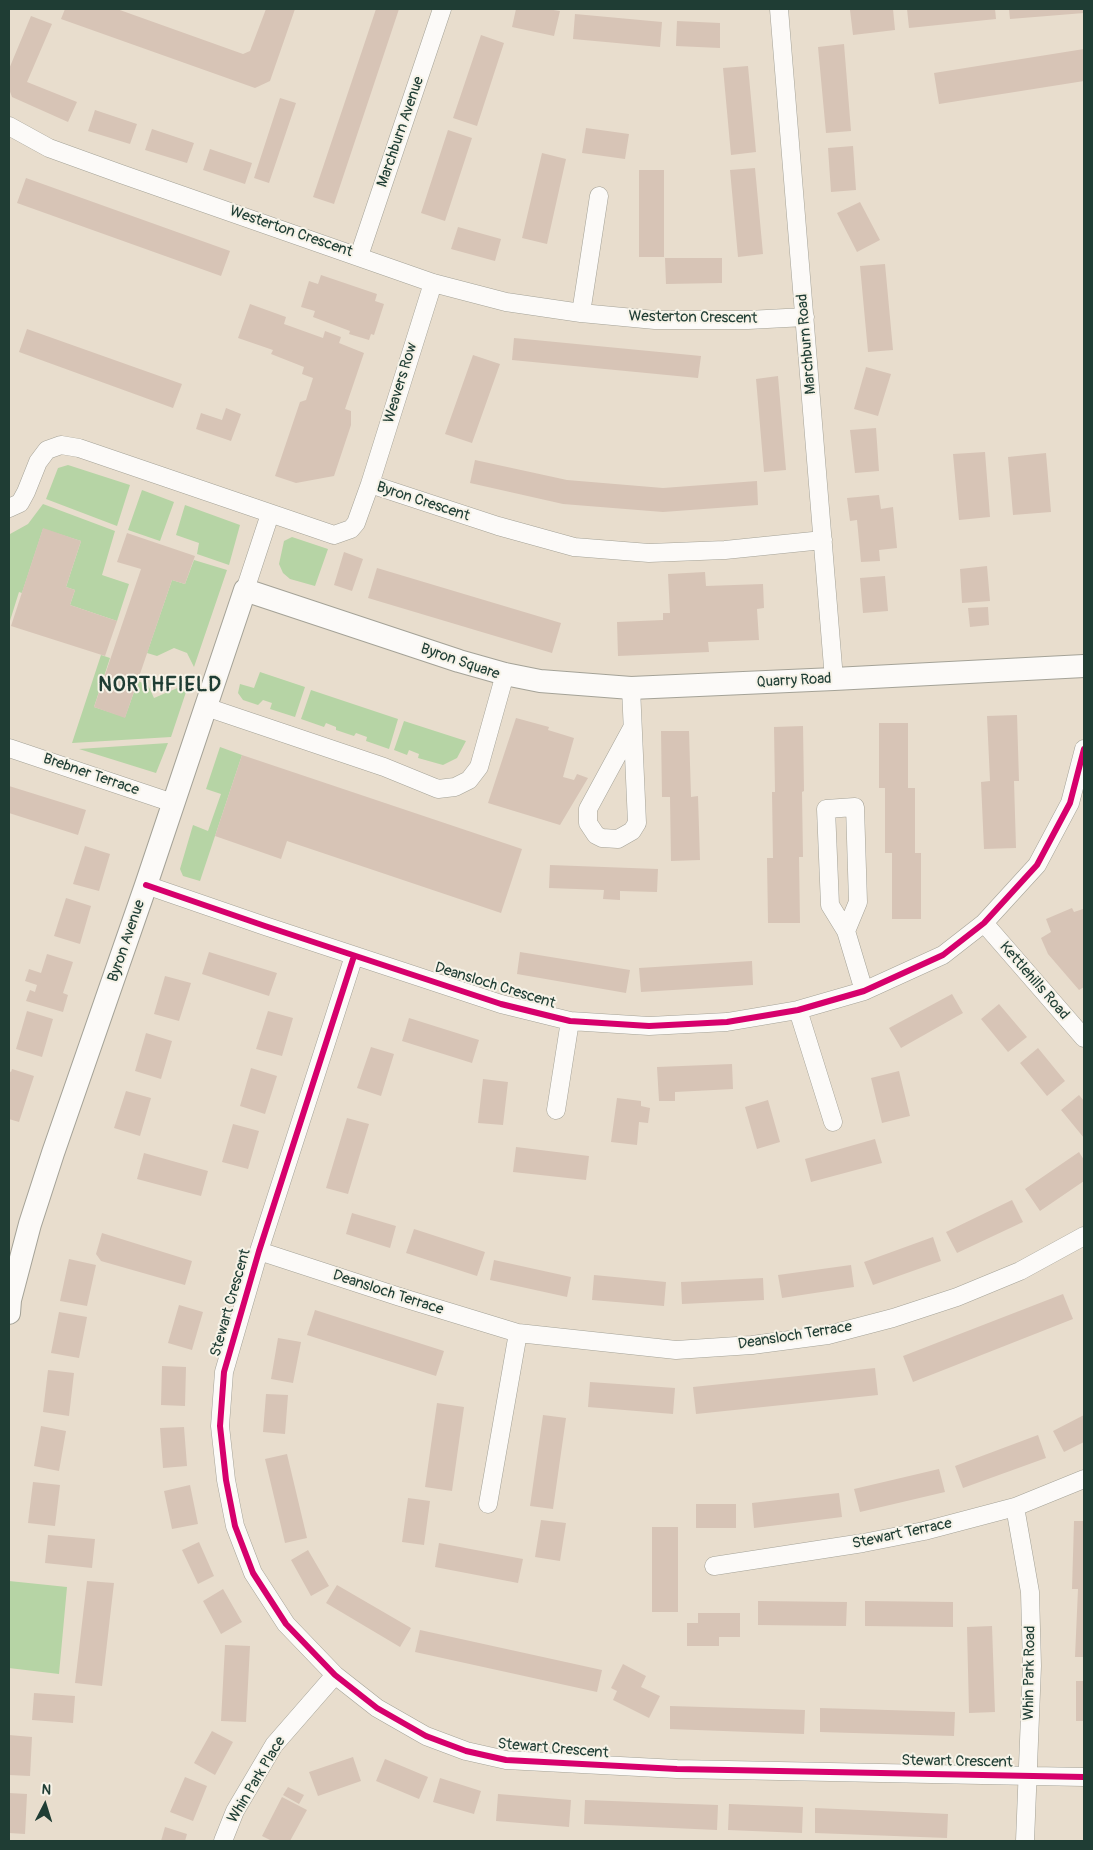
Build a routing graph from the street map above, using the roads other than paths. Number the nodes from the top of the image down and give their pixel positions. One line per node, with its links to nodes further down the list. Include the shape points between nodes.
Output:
1 (442, 9): 5 (street, Marchburn Avenue)
2 (779, 9): 8 (street, Marchburn Road)
3 (9, 126): 5 (street, Westerton Crescent, via 49,148)
4 (599, 196): 7 (street)
5 (359, 256): 6 (street, Westerton Crescent)
6 (433, 283): 7 (street, Westerton Crescent, via 506,302); 9 (street, Weavers Row)
7 (581, 312): 8 (street, Westerton Crescent, via 655,320)
8 (805, 317): 12 (street, Marchburn Road)
9 (370, 484): 11 (street, Byron Crescent, via 356,523 342,534 334,535); 12 (street, Byron Crescent, via 574,547 659,552 725,550)
10 (9, 508): 11 (street, Byron Crescent, via 20,503 46,450 62,445 79,448)
11 (270, 514): 13 (street, Byron Avenue)
12 (823, 540): 16 (street, Marchburn Road)
13 (245, 590): 15 (street, Byron Square); 18 (street, Byron Avenue)
14 (1084, 666): 16 (street, Quarry Road)
15 (505, 674): 17 (street, Quarry Road, via 540,681); 18 (street, Byron Square, via 479,768 469,780 455,787 438,789 384,767)
16 (834, 679): 17 (street, Quarry Road)
17 (631, 688): 19 (street)
18 (206, 707): 22 (street, Byron Avenue)
19 (632, 728): 19 (street, via 637,823 618,839 602,838 588,823 588,809)
20 (9, 748): 22 (street, Brebner Terrace)
21 (1084, 749): 23 (street, Deansloch Crescent)
22 (173, 803): 24 (street, Byron Avenue)
23 (1077, 806): 25 (street, Deansloch Crescent, via 1037,865)
24 (146, 885): 27 (street, Deansloch Crescent); 36 (street, Byron Avenue, via 30,1224)
25 (984, 924): 28 (street, Deansloch Crescent, via 943,955); 31 (street, Kettlehills Road)
26 (846, 931): 26 (street, via 830,905 826,809 855,807 858,902); 28 (street)
27 (354, 956): 30 (street, Deansloch Crescent, via 501,1004); 35 (street, Stewart Crescent)
28 (864, 991): 29 (street, Deansloch Crescent)
29 (798, 1010): 30 (street, Deansloch Crescent, via 727,1022 649,1026); 33 (street)
30 (570, 1021): 32 (street, Deansloch Crescent)
31 (1084, 1038)
32 (556, 1110)
33 (833, 1122)
34 (1084, 1236): 37 (street, Deansloch Terrace, via 1020,1271 957,1297 828,1335 676,1350)
35 (259, 1251): 37 (street, Deansloch Terrace); 42 (street, Stewart Crescent, via 224,1372 220,1426 226,1480 235,1526 253,1573 286,1624)
36 (9, 1313)
37 (518, 1333): 39 (street)
38 (1084, 1479): 40 (street, Stewart Terrace)
39 (488, 1504)
40 (1015, 1507): 41 (street, Stewart Terrace, via 863,1543); 43 (street, Whin Park Road, via 1030,1592 1032,1666)
41 (714, 1566)
42 (335, 1675): 43 (street, Stewart Crescent, via 378,1708 426,1736 466,1751 506,1760 677,1769); 45 (street, Whin Park Place, via 274,1745 235,1812)
43 (1027, 1776): 44 (street, Stewart Crescent); 46 (street, Whin Park Road)
44 (1084, 1778)
45 (224, 1841)
46 (1025, 1841)

